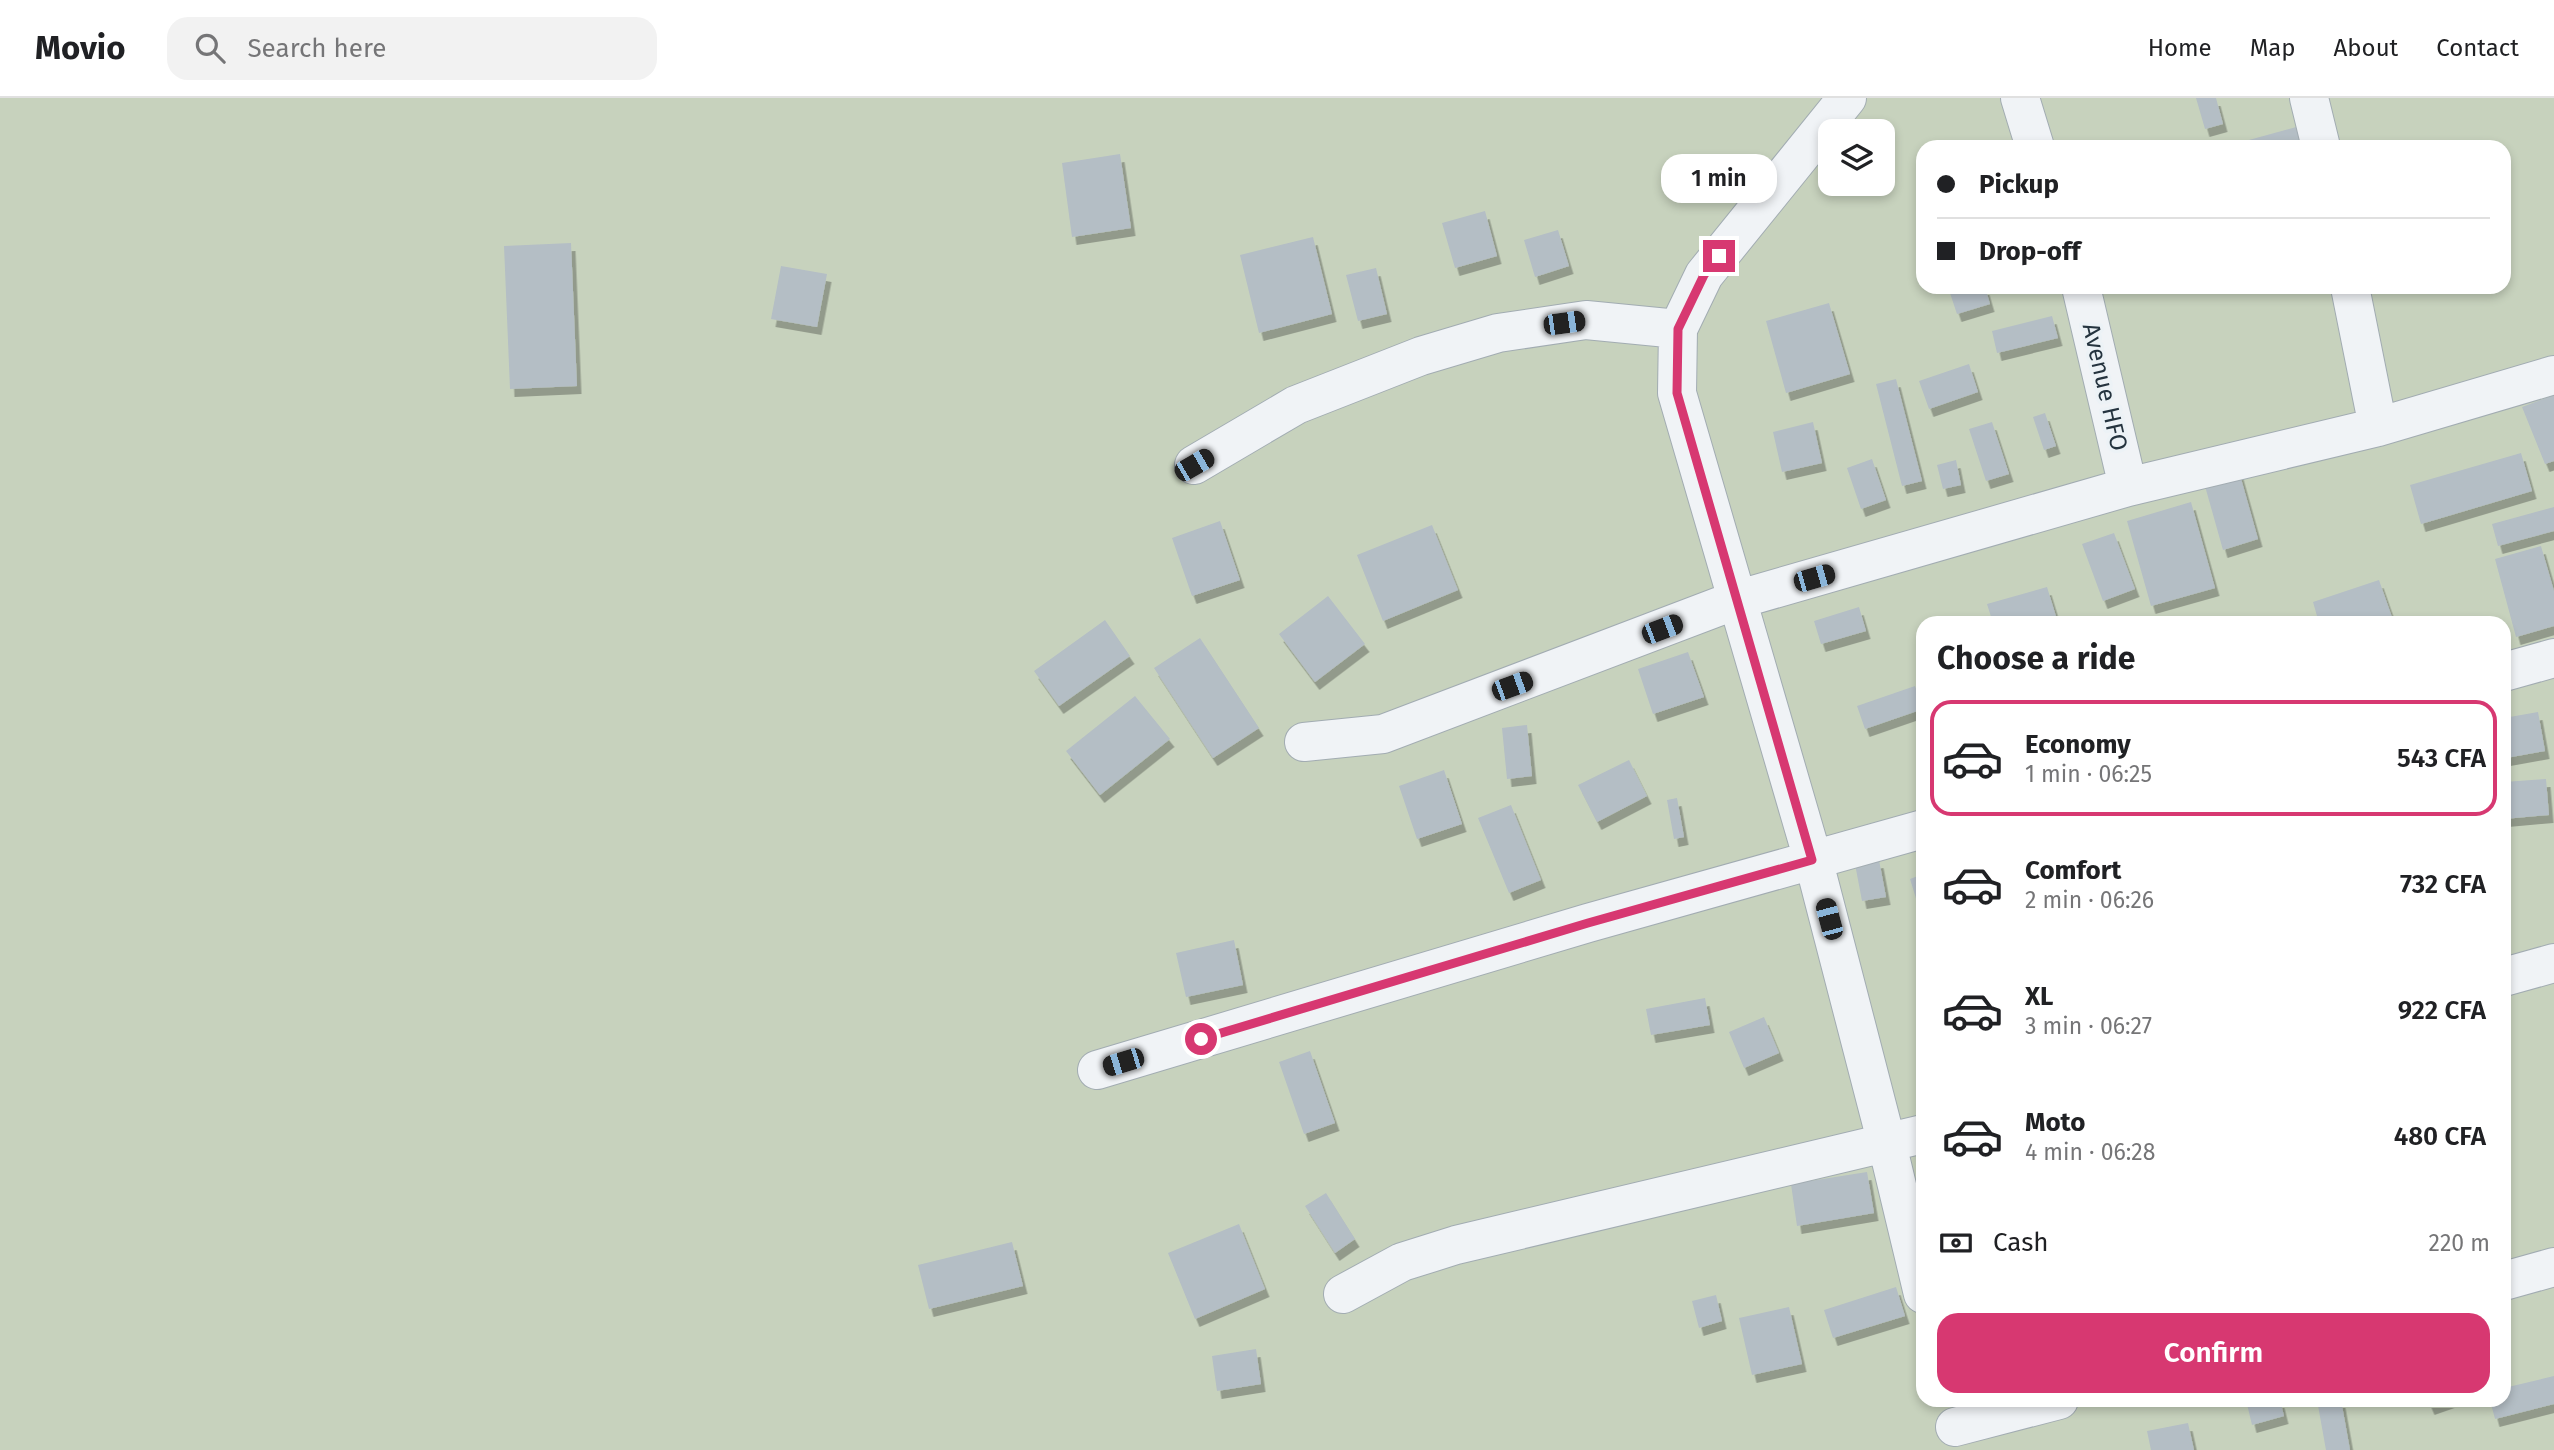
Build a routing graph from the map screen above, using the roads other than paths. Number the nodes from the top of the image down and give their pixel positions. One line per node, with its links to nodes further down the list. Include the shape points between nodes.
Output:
1 (1847, 98): 8 (street, via 1704,275)
2 (2020, 98): 4 (street)
3 (2309, 98): 5 (street)
4 (2033, 140)
5 (2318, 140)
6 (2083, 294): 12 (street, Avenue HFO)
7 (2351, 294): 10 (street)
8 (1678, 329): 11 (street, via 1586,320 1498,333 1421,356 1296,405); 13 (street, via 1677,393)
9 (2554, 375): 10 (street)
10 (2378, 427): 12 (street)
11 (1194, 465)
12 (2128, 487): 13 (street)
13 (1736, 600): 16 (street, via 1383,734); 18 (street)
14 (2554, 658): 15 (street)
15 (2511, 670)
16 (1304, 742)
17 (1916, 831): 18 (street)
18 (1812, 860): 21 (street); 23 (street)
19 (2554, 963): 20 (street)
20 (2511, 975)
21 (1097, 1070)
22 (1916, 1136): 23 (street)
23 (1887, 1144): 24 (street); 27 (street, via 1456,1245 1402,1262)
24 (1916, 1264)
25 (2554, 1267): 26 (street)
26 (2511, 1279)
27 (1343, 1294)
28 (2031, 1407): 29 (street)
29 (1955, 1426)

